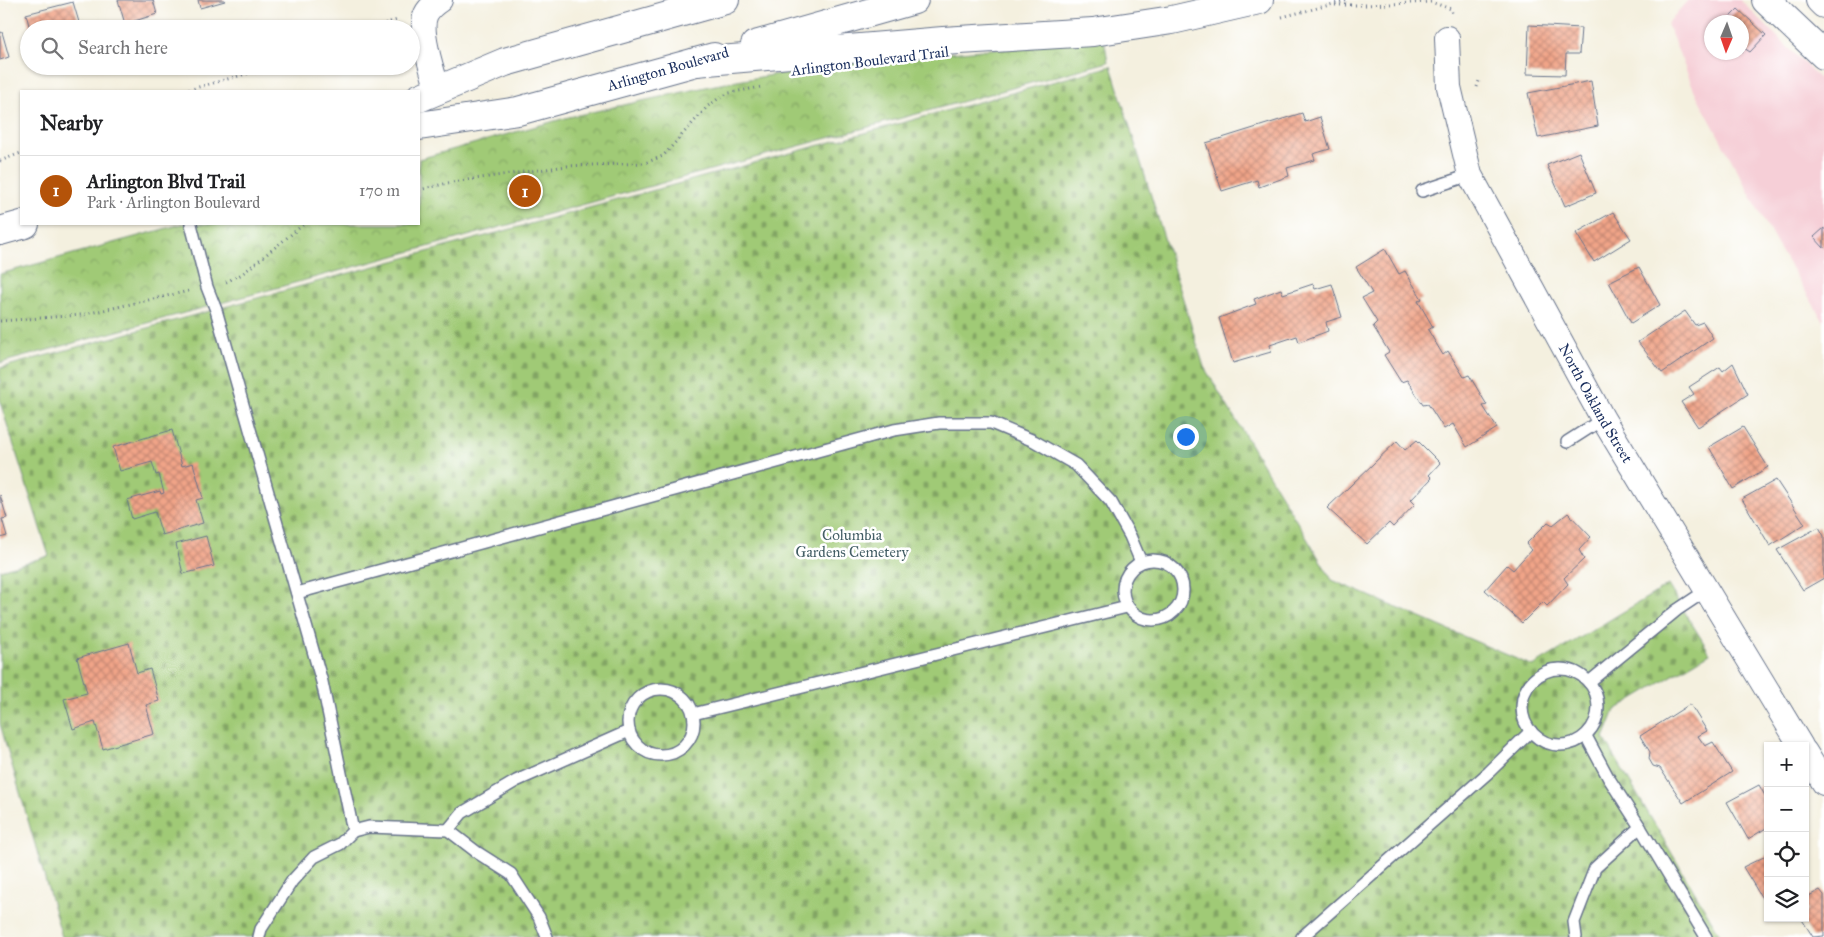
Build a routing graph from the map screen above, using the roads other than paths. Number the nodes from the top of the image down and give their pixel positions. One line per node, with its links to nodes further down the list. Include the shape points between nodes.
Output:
1 (440, 0): 11 (street, via 431,7 424,23)
2 (725, 0): 11 (main road, via 505,62)
3 (914, 0): 10 (main road, Arlington Boulevard)
4 (1766, 0): 9 (main road)
5 (1820, 0): 6 (main road)
6 (1824, 4)
7 (1269, 9): 10 (main road, via 1092,32)
8 (1447, 38): 13 (street, North Oakland Street, via 1449,88)
9 (1824, 55)
10 (696, 62): 12 (main road, Arlington Boulevard, via 518,111)
11 (428, 94)
12 (420, 126)
13 (1470, 175): 14 (lane); 18 (street, North Oakland Street)
14 (1422, 191)
15 (21, 225): 17 (main road)
16 (191, 225): 22 (lane)
17 (0, 231)
18 (1603, 420): 19 (lane); 21 (street, North Oakland Street)
19 (1567, 442)
20 (1141, 562): 22 (lane, via 1111,502 1076,465 1034,441 992,423 939,423 894,430); 23 (lane, via 1132,568 1123,586); 23 (lane, via 1162,561 1172,566 1183,583 1182,602 1170,616 1151,621 1134,614)
21 (1707, 590): 24 (lane, via 1677,610); 29 (street, North Oakland Street)
22 (297, 593): 34 (lane, via 322,682)
23 (1128, 606): 25 (lane)
24 (1588, 682): 27 (lane, via 1566,670 1540,675 1524,695 1522,707 1524,720); 28 (lane, via 1595,692 1598,715)
25 (693, 714): 26 (lane, via 691,737 675,753 646,752 633,741); 26 (lane, via 689,704 673,691 653,690 635,701 627,720)
26 (628, 731): 33 (lane, via 516,781 462,813)
27 (1531, 732): 28 (lane, via 1540,740 1564,745); 37 (lane)
28 (1586, 736): 32 (lane)
29 (1799, 742)
30 (1809, 759): 31 (street)
31 (1824, 783)
32 (1640, 827): 38 (lane, via 1595,868 1574,922); 39 (lane)
33 (448, 830): 34 (lane, via 370,826); 36 (lane, via 511,874 539,917)
34 (353, 831): 35 (lane, via 340,844 314,857 292,881 261,928)
35 (259, 937)
36 (547, 937)
37 (1302, 937)
38 (1576, 937)
39 (1706, 937)

